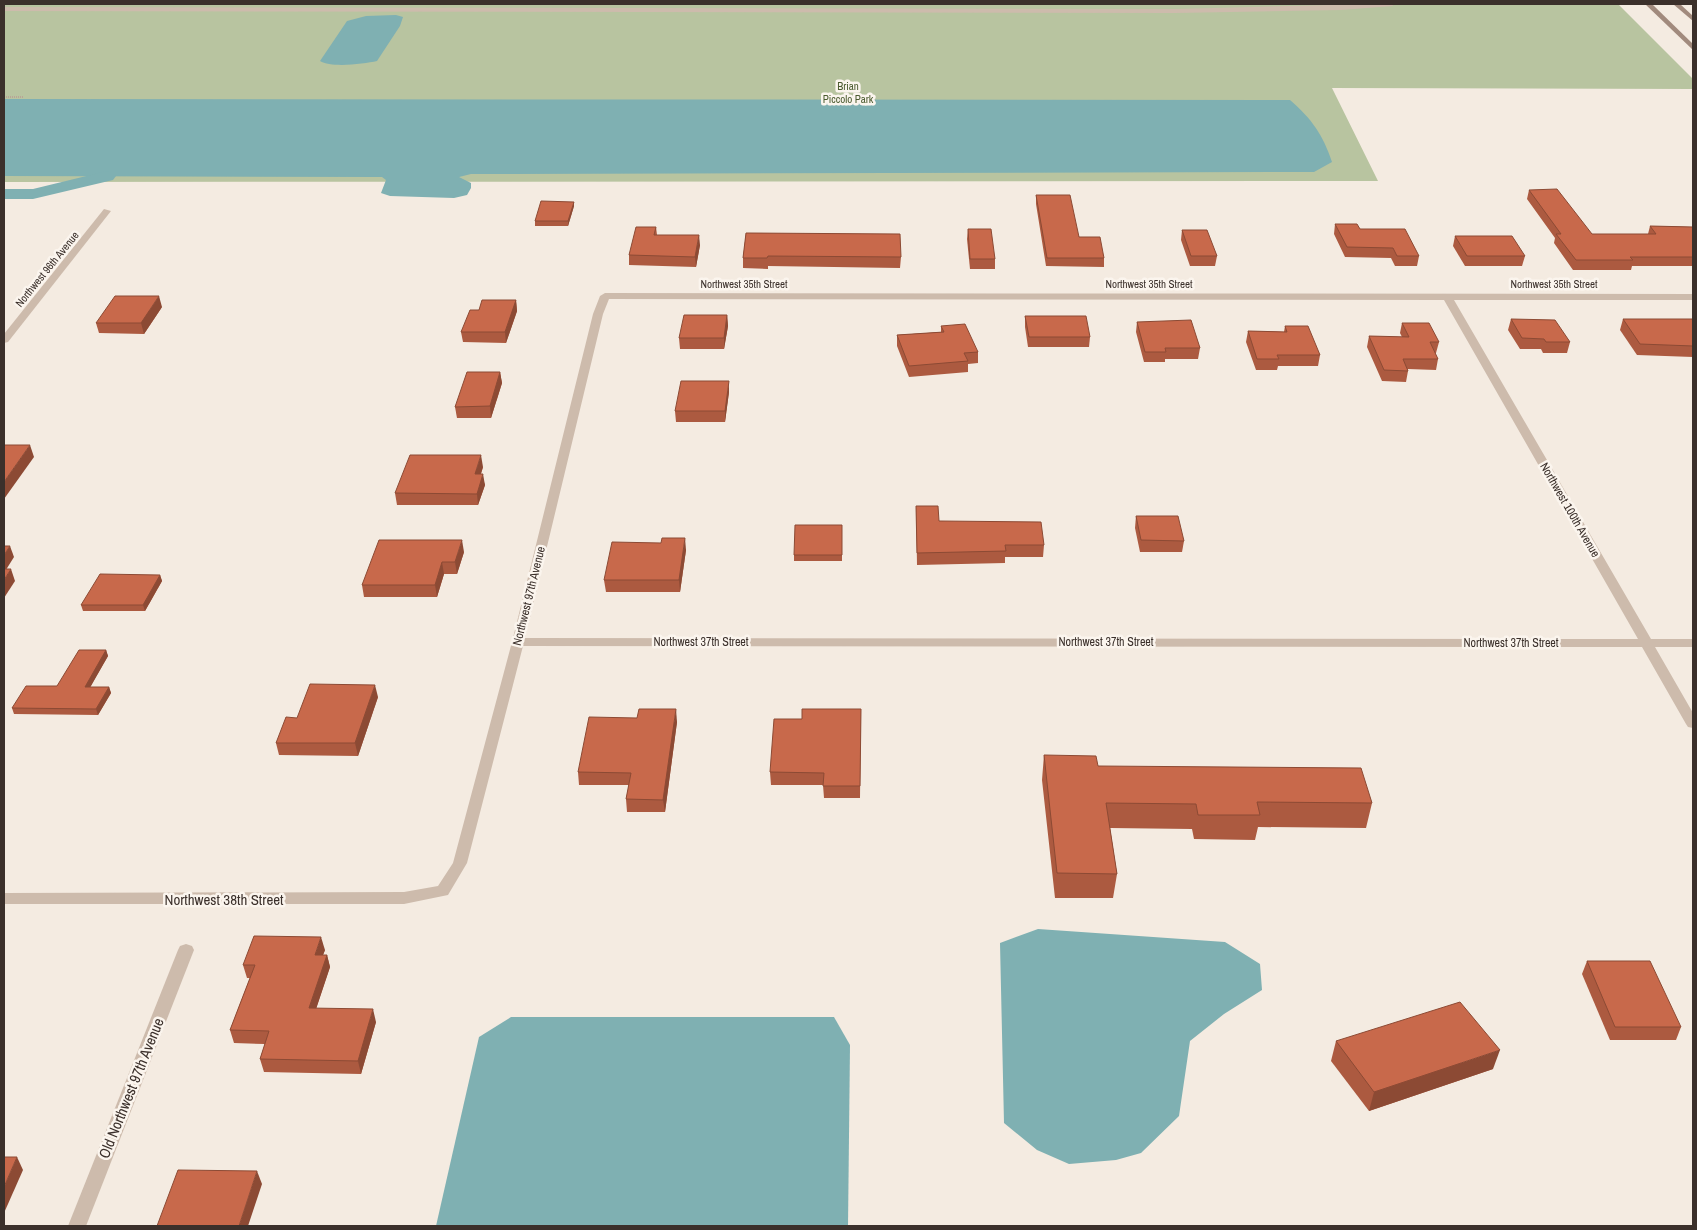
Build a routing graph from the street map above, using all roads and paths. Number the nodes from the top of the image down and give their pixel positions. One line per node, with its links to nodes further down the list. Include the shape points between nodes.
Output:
1 (48, 4): 7 (street)
2 (1392, 4): 5 (street, via 1342,8 1184,10)
3 (1648, 4): 9 (main road)
4 (1676, 4): 8 (main road)
5 (452, 7): 7 (street)
6 (5, 10): 7 (street)
7 (42, 10)
8 (1693, 19)
9 (1693, 48)
10 (4, 97): 11 (path)
11 (24, 97)
12 (107, 211): 16 (street, Northwest 96th Avenue)
13 (605, 296): 14 (street, Northwest 35th Street); 17 (street, Northwest 97th Avenue)
14 (1447, 296): 15 (street, Northwest 35th Street); 18 (street, Northwest 100th Avenue)
15 (1693, 297)
16 (4, 340)
17 (518, 642): 18 (street, Northwest 37th Street); 21 (street, Northwest 97th Avenue, via 460,863)
18 (1646, 643): 19 (street, Northwest 37th Street); 20 (street, Northwest 100th Avenue)
19 (1693, 643)
20 (1693, 724)
21 (443, 891): 22 (street, Northwest 38th Street, via 404,898)
22 (4, 899)
23 (186, 950): 24 (street, Old Northwest 97th Avenue)
24 (76, 1226)

